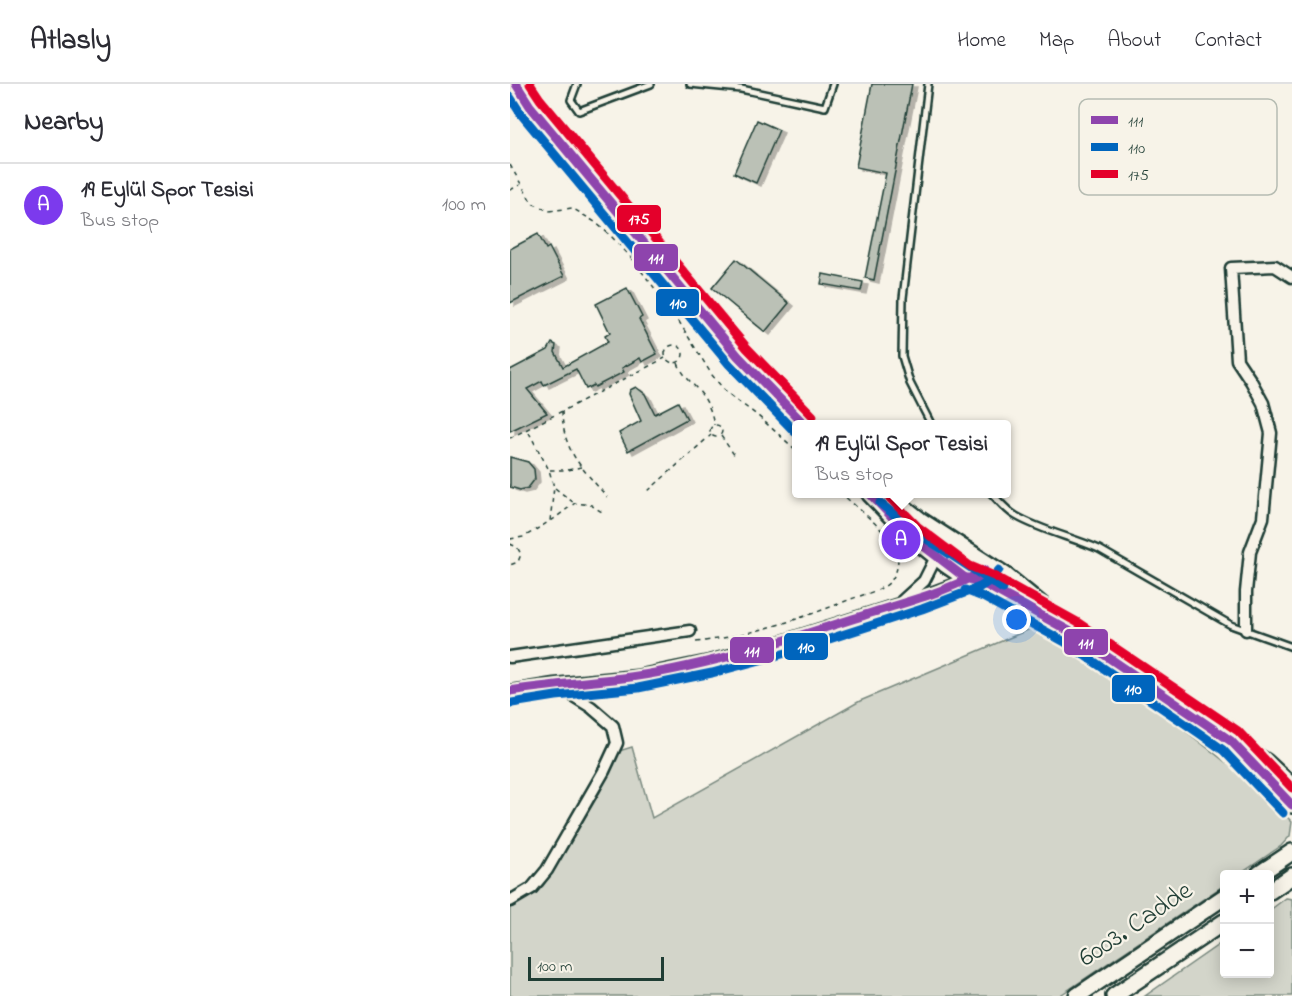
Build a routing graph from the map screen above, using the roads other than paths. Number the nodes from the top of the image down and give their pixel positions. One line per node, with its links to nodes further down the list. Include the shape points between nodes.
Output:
1 (516, 84): 8 (main road, via 530,106 738,356)
2 (577, 84): 3 (lane, via 571,100 579,111)
3 (651, 84)
4 (690, 84): 5 (lane, via 741,89 825,107)
5 (833, 84)
6 (928, 84): 9 (lane, via 903,298 902,356 910,383)
7 (1292, 277): 18 (street, via 1275,266 1231,268 1237,360 1263,403 1271,432 1263,518 1250,552)
8 (800, 420)
9 (929, 420)
10 (874, 498): 14 (main road)
11 (892, 498): 13 (main road)
12 (996, 498): 18 (lane, via 1014,515 1099,549)
13 (953, 540): 14 (street); 15 (main road)
14 (935, 557): 16 (main road); 17 (street, via 924,581)
15 (989, 563): 16 (street); 20 (main road)
16 (969, 579): 17 (street); 20 (main road)
17 (897, 605): 23 (street, via 709,661 636,676)
18 (1246, 630): 21 (lane)
19 (690, 631): 22 (street)
20 (1071, 632): 25 (main road)
21 (1292, 647)
22 (510, 657)
23 (554, 684): 24 (street); 33 (street, via 613,726 617,743 547,870 532,888)
24 (510, 691)
25 (1231, 741): 26 (main road, via 1257,754); 27 (main road)
26 (1292, 786)
27 (1292, 805)
28 (1290, 851): 29 (main road)
29 (1264, 870)
30 (1290, 879): 31 (main road)
31 (1274, 888)
32 (1220, 900): 35 (main road, 6003. Cadde)
33 (510, 901)
34 (1221, 924): 36 (main road, 6003. Cadde)
35 (1077, 996)
36 (1114, 996)

